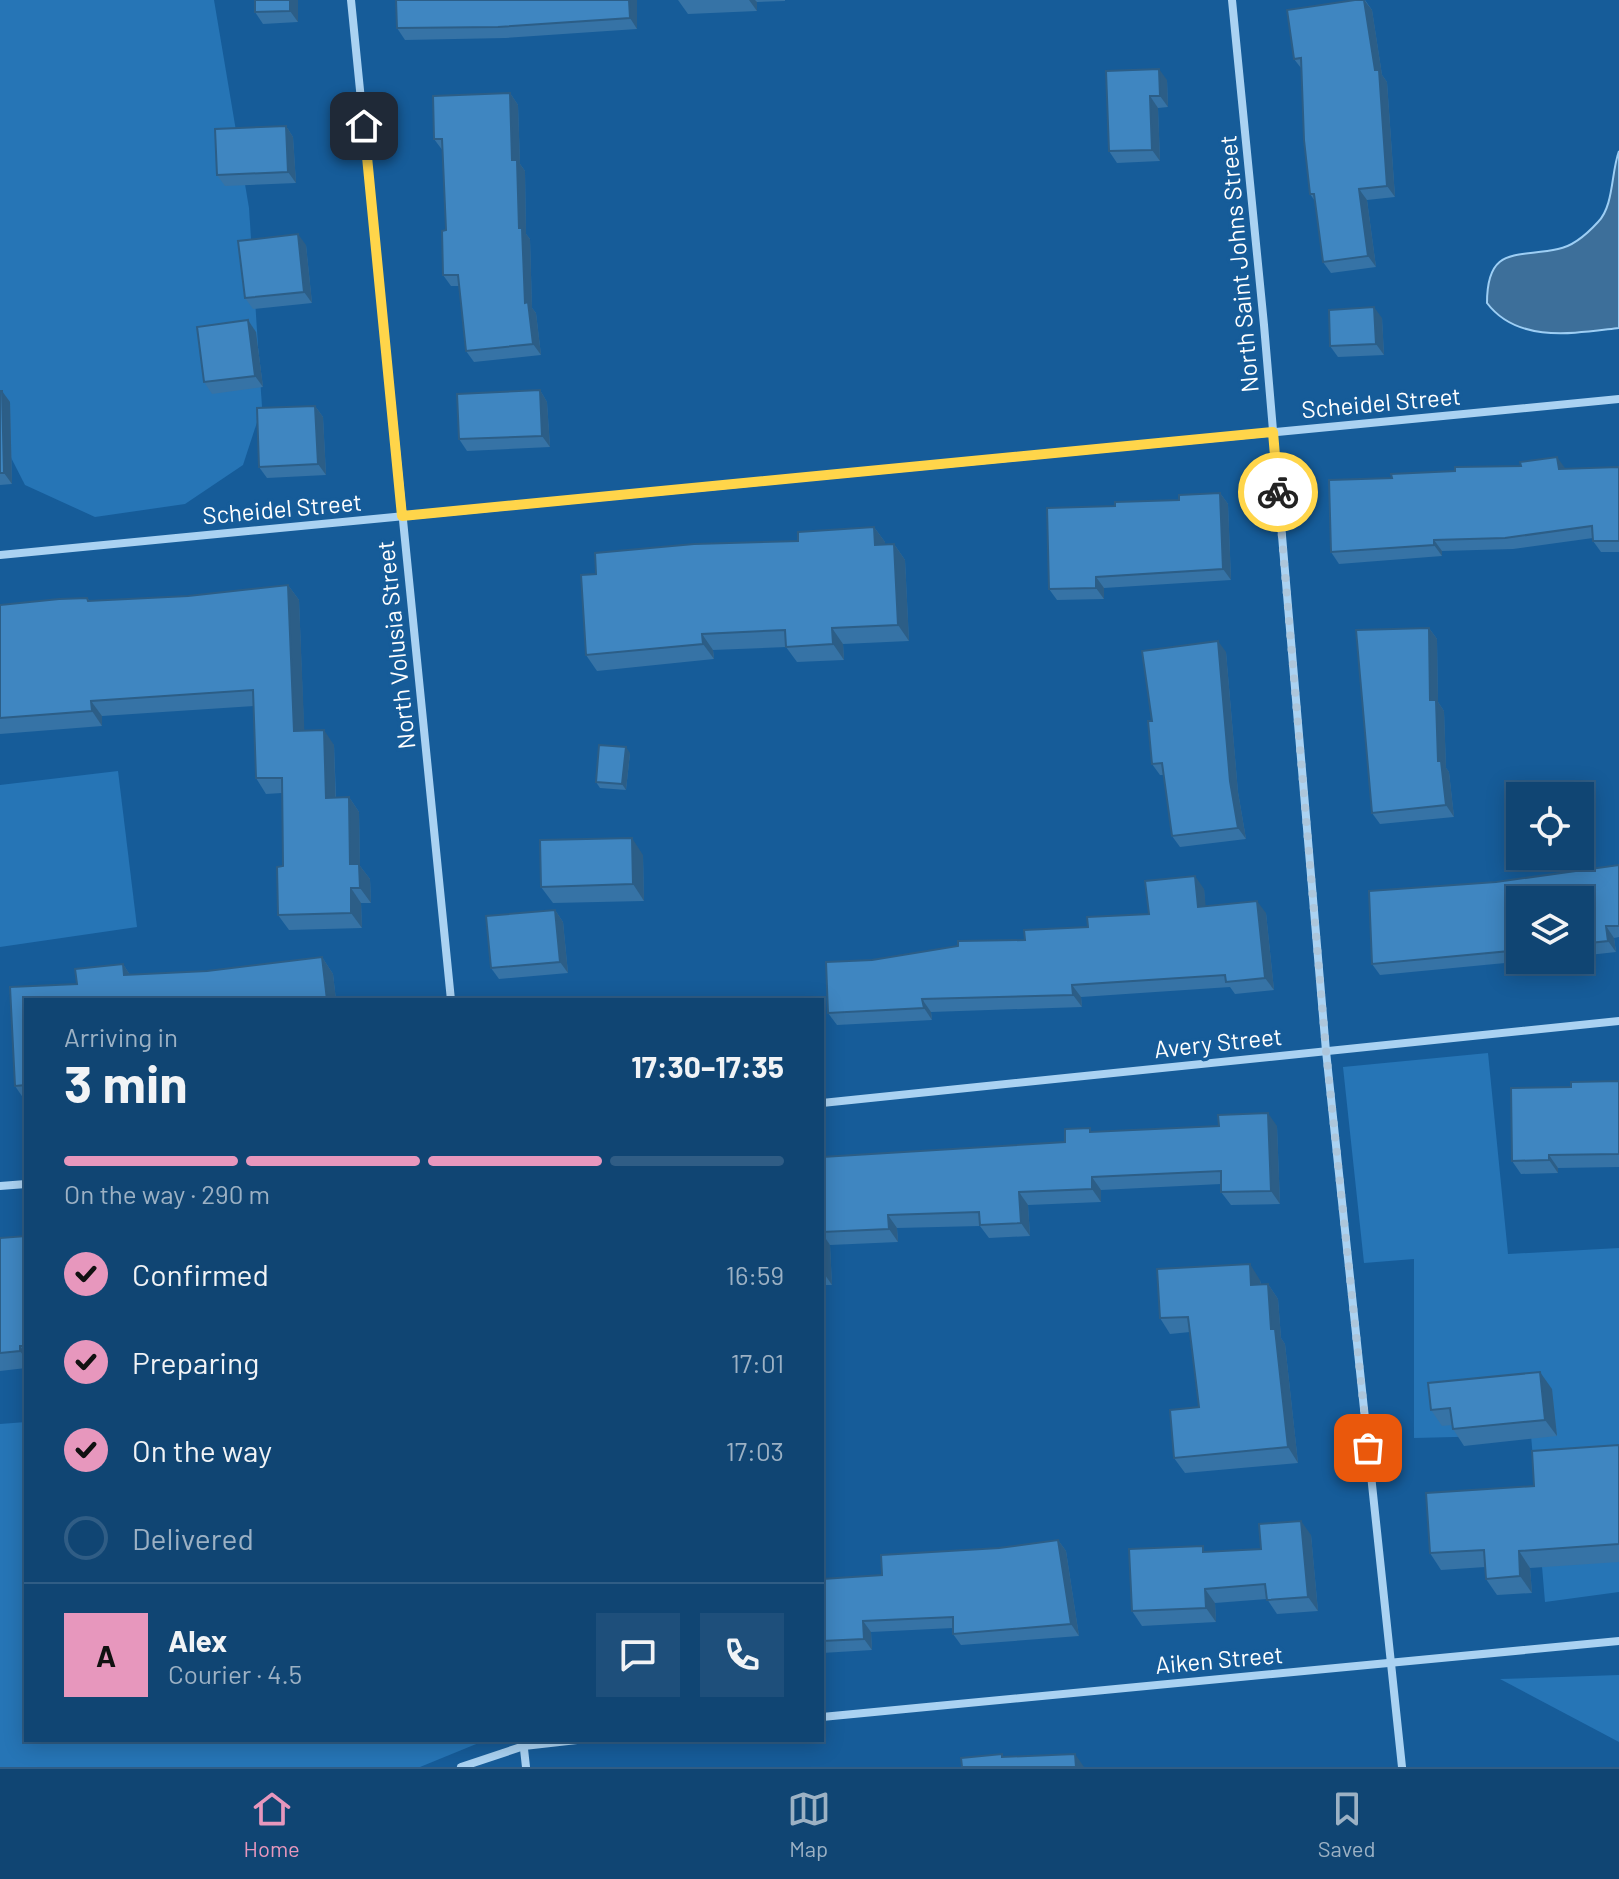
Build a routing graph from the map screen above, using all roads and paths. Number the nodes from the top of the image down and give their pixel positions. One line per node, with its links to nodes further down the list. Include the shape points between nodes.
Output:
1 (351, 0): 5 (street, North Volusia Street)
2 (1232, 0): 4 (street, North Saint Johns Street)
3 (1619, 399): 4 (street, Scheidel Street)
4 (1273, 432): 5 (street, Scheidel Street); 9 (street, North Saint Johns Street)
5 (402, 516): 6 (street, Scheidel Street); 7 (street, North Volusia Street)
6 (0, 555)
7 (451, 998)
8 (1619, 1021): 9 (street, Avery Street)
9 (1326, 1051): 10 (street, Avery Street); 14 (street, North Saint Johns Street)
10 (824, 1103)
11 (24, 1184): 12 (street)
12 (0, 1186)
13 (1619, 1641): 14 (street, Aiken Street)
14 (1391, 1662): 15 (street, Aiken Street); 19 (street, North Saint Johns Street)
15 (824, 1717)
16 (523, 1743): 17 (street); 18 (street)
17 (461, 1767)
18 (526, 1767)
19 (1402, 1767)

